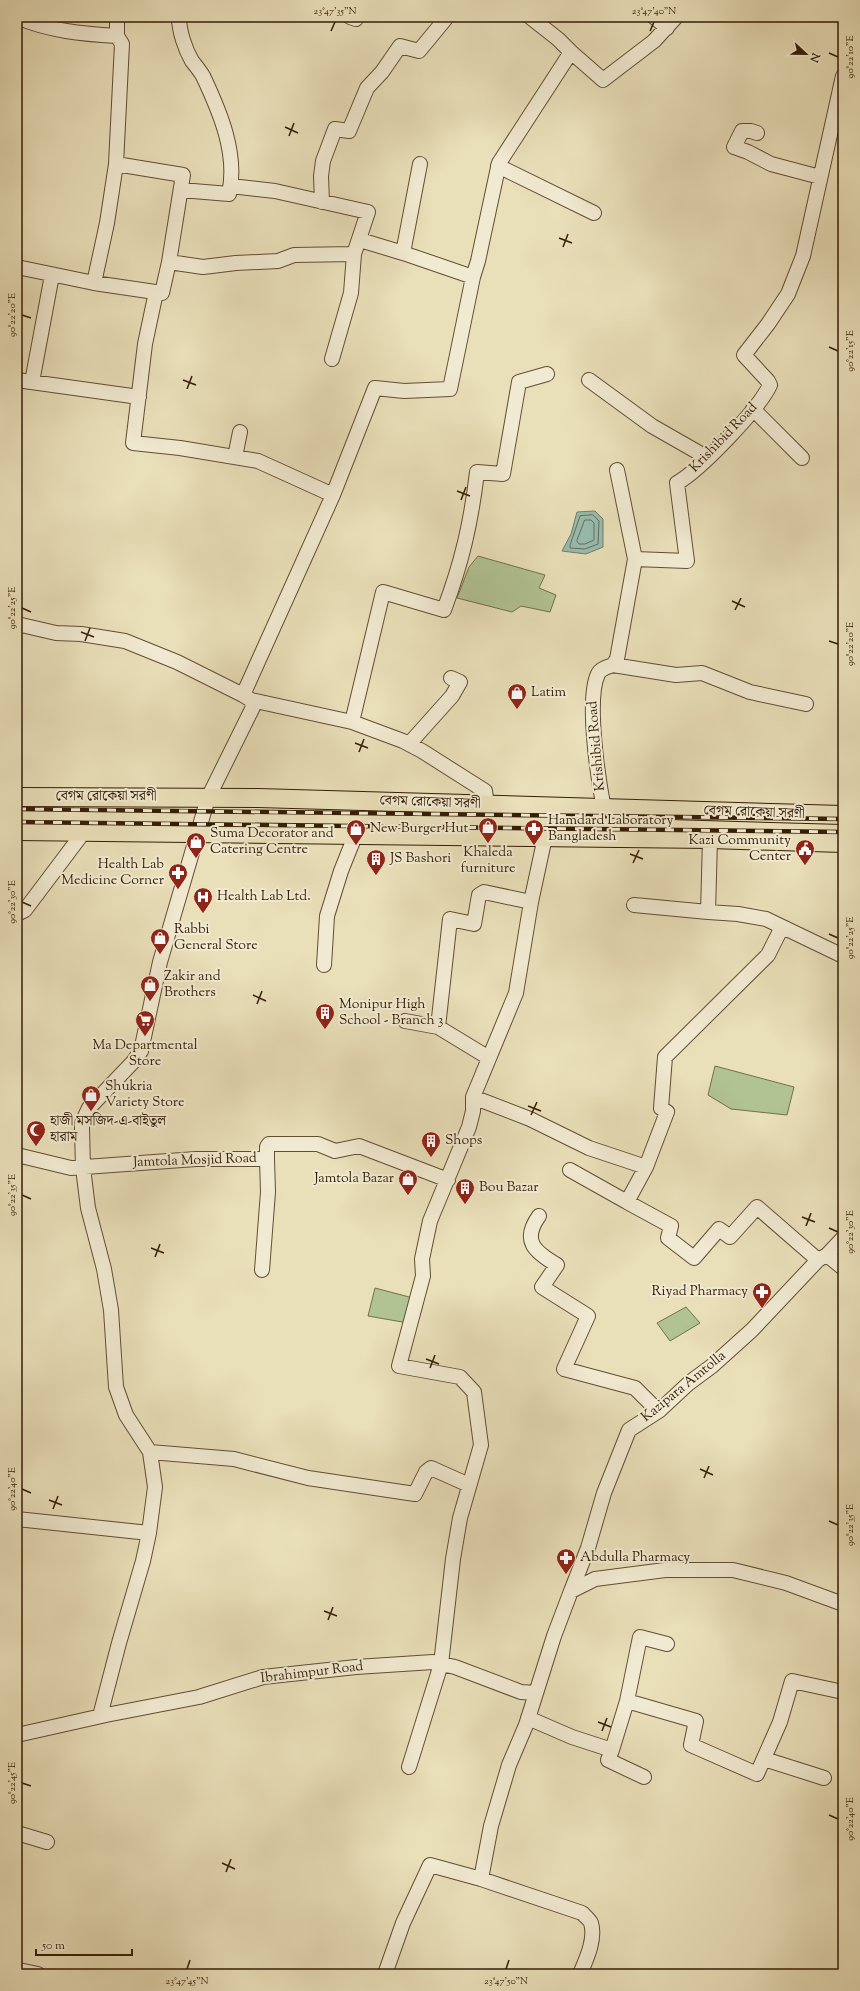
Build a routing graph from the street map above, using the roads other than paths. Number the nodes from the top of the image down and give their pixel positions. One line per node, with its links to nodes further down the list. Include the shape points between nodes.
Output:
1 (17, 17): 10 (street, via 29,23 73,34)
2 (118, 17): 10 (street)
3 (179, 17): 18 (street, via 179,27 191,60 202,74 224,126 230,159)
4 (350, 17): 5 (street)
5 (358, 17)
6 (447, 17): 20 (street, via 419,51 400,46 367,88 349,131 335,129 323,161)
7 (530, 17): 11 (street)
8 (654, 17): 9 (street)
9 (671, 23): 11 (street, via 654,40 603,80)
10 (117, 36): 14 (street, via 122,44)
11 (571, 52): 16 (street)
12 (843, 76): 17 (street, Krishibid Road)
13 (757, 133): 17 (street, via 742,131 734,147 771,164)
14 (116, 164): 19 (street, via 183,175); 29 (street)
15 (420, 164): 23 (street)
16 (498, 166): 21 (street); 28 (street)
17 (820, 177): 37 (street, Krishibid Road, via 803,256 788,294 744,355 770,385)
18 (231, 186): 19 (street, via 229,194); 20 (street)
19 (180, 190): 25 (street)
20 (322, 202): 22 (street, via 368,212)
21 (594, 213)
22 (360, 240): 23 (street); 24 (street)
23 (403, 253): 28 (street)
24 (354, 254): 25 (street, via 294,255 278,261 203,267); 31 (street, via 351,293)
25 (169, 262): 30 (street, via 162,293)
26 (17, 267): 27 (street)
27 (52, 275): 29 (street); 35 (street)
28 (473, 277): 43 (street, via 450,390 404,391 375,388)
29 (94, 284): 30 (street)
30 (156, 292): 36 (street, via 145,344)
31 (332, 359)
32 (547, 374): 50 (street, via 519,382 504,474 477,472 465,547 444,610 383,592)
33 (17, 380): 35 (street)
34 (589, 380): 40 (street, via 652,426)
35 (32, 382): 36 (street)
36 (139, 397): 39 (street, via 133,443)
37 (753, 410): 40 (street, Krishibid Road); 41 (street)
38 (240, 432): 39 (street)
39 (236, 457): 43 (street, via 258,462)
40 (708, 458): 44 (street, Krishibid Road, via 698,469 677,483 687,561)
41 (802, 458)
42 (617, 470): 44 (street)
43 (333, 495): 48 (street)
44 (635, 559): 46 (street)
45 (17, 624): 48 (street, via 56,633 125,641 177,662)
46 (614, 665): 49 (street, via 676,675 702,673 750,692); 55 (street, Krishibid Road, via 598,673 592,699)
47 (451, 678): 51 (street, via 460,682 452,696)
48 (247, 698): 50 (street); 53 (street, via 253,707)
49 (806, 704)
50 (352, 722): 51 (street)
51 (409, 744): 54 (street, via 485,791)
52 (17, 797): 53 (main road, বেগম রোকেয়া সরণী)
53 (208, 798): 54 (main road, বেগম রোকেয়া সরণী); 59 (street)
54 (488, 805): 55 (main road, বেগম রোকেয়া সরণী)
55 (604, 809): 56 (main road, বেগম রোকেয়া সরণী)
56 (843, 815)
57 (17, 831): 58 (main road, বেগম রোকেয়া সরণী)
58 (76, 832): 59 (main road, বেগম রোকেয়া সরণী); 67 (street, via 26,910)
59 (198, 832): 60 (main road, বেগম রোকেয়া সরণী); 78 (street, via 160,962 141,1051 89,1108 82,1123)
60 (355, 836): 61 (main road, বেগম রোকেয়া সরণী); 70 (street, via 327,916)
61 (545, 837): 62 (main road, বেগম রোকেয়া সরণী); 64 (street)
62 (710, 839): 63 (main road, বেগম রোকেয়া সরণী); 66 (street)
63 (843, 843)
64 (531, 902): 72 (street, via 484,892 479,895 474,924 450,919); 73 (street, via 516,993)
65 (634, 905): 66 (street)
66 (708, 912): 68 (street, via 766,919)
67 (17, 914)
68 (782, 927): 69 (street); 77 (street, via 768,955 665,1057 660,1108 667,1112)
69 (843, 956)
70 (324, 965)
71 (405, 1021): 72 (street)
72 (438, 1027): 73 (street)
73 (489, 1058): 74 (street)
74 (473, 1098): 77 (street, via 530,1119 589,1148); 80 (street, via 469,1127)
75 (17, 1154): 78 (street, Jamtola Mosjid Road, via 71,1168)
76 (267, 1159): 78 (street, Jamtola Mosjid Road, via 196,1159); 80 (street, Jamtola Mosjid Road, via 269,1144 318,1144 335,1151 359,1146); 86 (street, via 268,1192)
77 (646, 1167): 81 (street)
78 (83, 1168): 88 (street, via 88,1208 100,1250 111,1310 116,1387 126,1416)
79 (570, 1170): 81 (street)
80 (448, 1180): 89 (street, via 425,1237 423,1276 399,1366 460,1377 474,1392 480,1445)
81 (627, 1202): 84 (street, via 671,1226 668,1238 694,1258 720,1229 730,1237 757,1207)
82 (538, 1216): 87 (street, via 531,1227 534,1248 557,1265 542,1287 588,1316 564,1369 635,1388)
83 (843, 1238): 84 (street, Kazipara Amtolla)
84 (823, 1258): 85 (street); 87 (street, Kazipara Amtolla, via 752,1330)
85 (843, 1268)
86 (262, 1270)
87 (658, 1411): 92 (street, Kazipara Amtolla, via 629,1430 604,1493 588,1548)
88 (150, 1452): 89 (street, via 234,1458 308,1478 415,1494 426,1472 431,1468); 91 (street, via 154,1487)
89 (469, 1485): 95 (street, via 453,1559)
90 (17, 1519): 91 (street)
91 (149, 1533): 99 (street, via 144,1561)
92 (571, 1591): 93 (street, via 595,1579 665,1570 733,1570 786,1583); 97 (street, Kazipara Amtolla)
93 (843, 1604)
94 (667, 1644): 98 (street, via 640,1637)
95 (441, 1664): 97 (street, Ibrahimpur Road, via 521,1692); 99 (street, Ibrahimpur Road, via 395,1664 263,1677 200,1697); 104 (street)
96 (843, 1692): 103 (street, via 792,1681 780,1722)
97 (536, 1693): 100 (street, Kazipara Amtolla)
98 (627, 1701): 102 (street); 103 (street, via 696,1721 691,1745 757,1774)
99 (100, 1716): 101 (street, Ibrahimpur Road)
100 (528, 1718): 102 (street); 109 (street, Kazipara Amtolla, via 509,1766 491,1826)
101 (17, 1734)
102 (612, 1750): 105 (street, via 608,1760)
103 (764, 1760): 106 (street)
104 (409, 1767)
105 (644, 1777)
106 (824, 1778)
107 (17, 1833): 108 (street)
108 (47, 1842)
109 (481, 1879): 112 (street, via 430,1865 403,1923); 113 (street, via 582,1913 591,1922 592,1935)
110 (17, 1974): 111 (street, via 19,1970)
111 (38, 1974)
112 (385, 1974)
113 (580, 1974)

